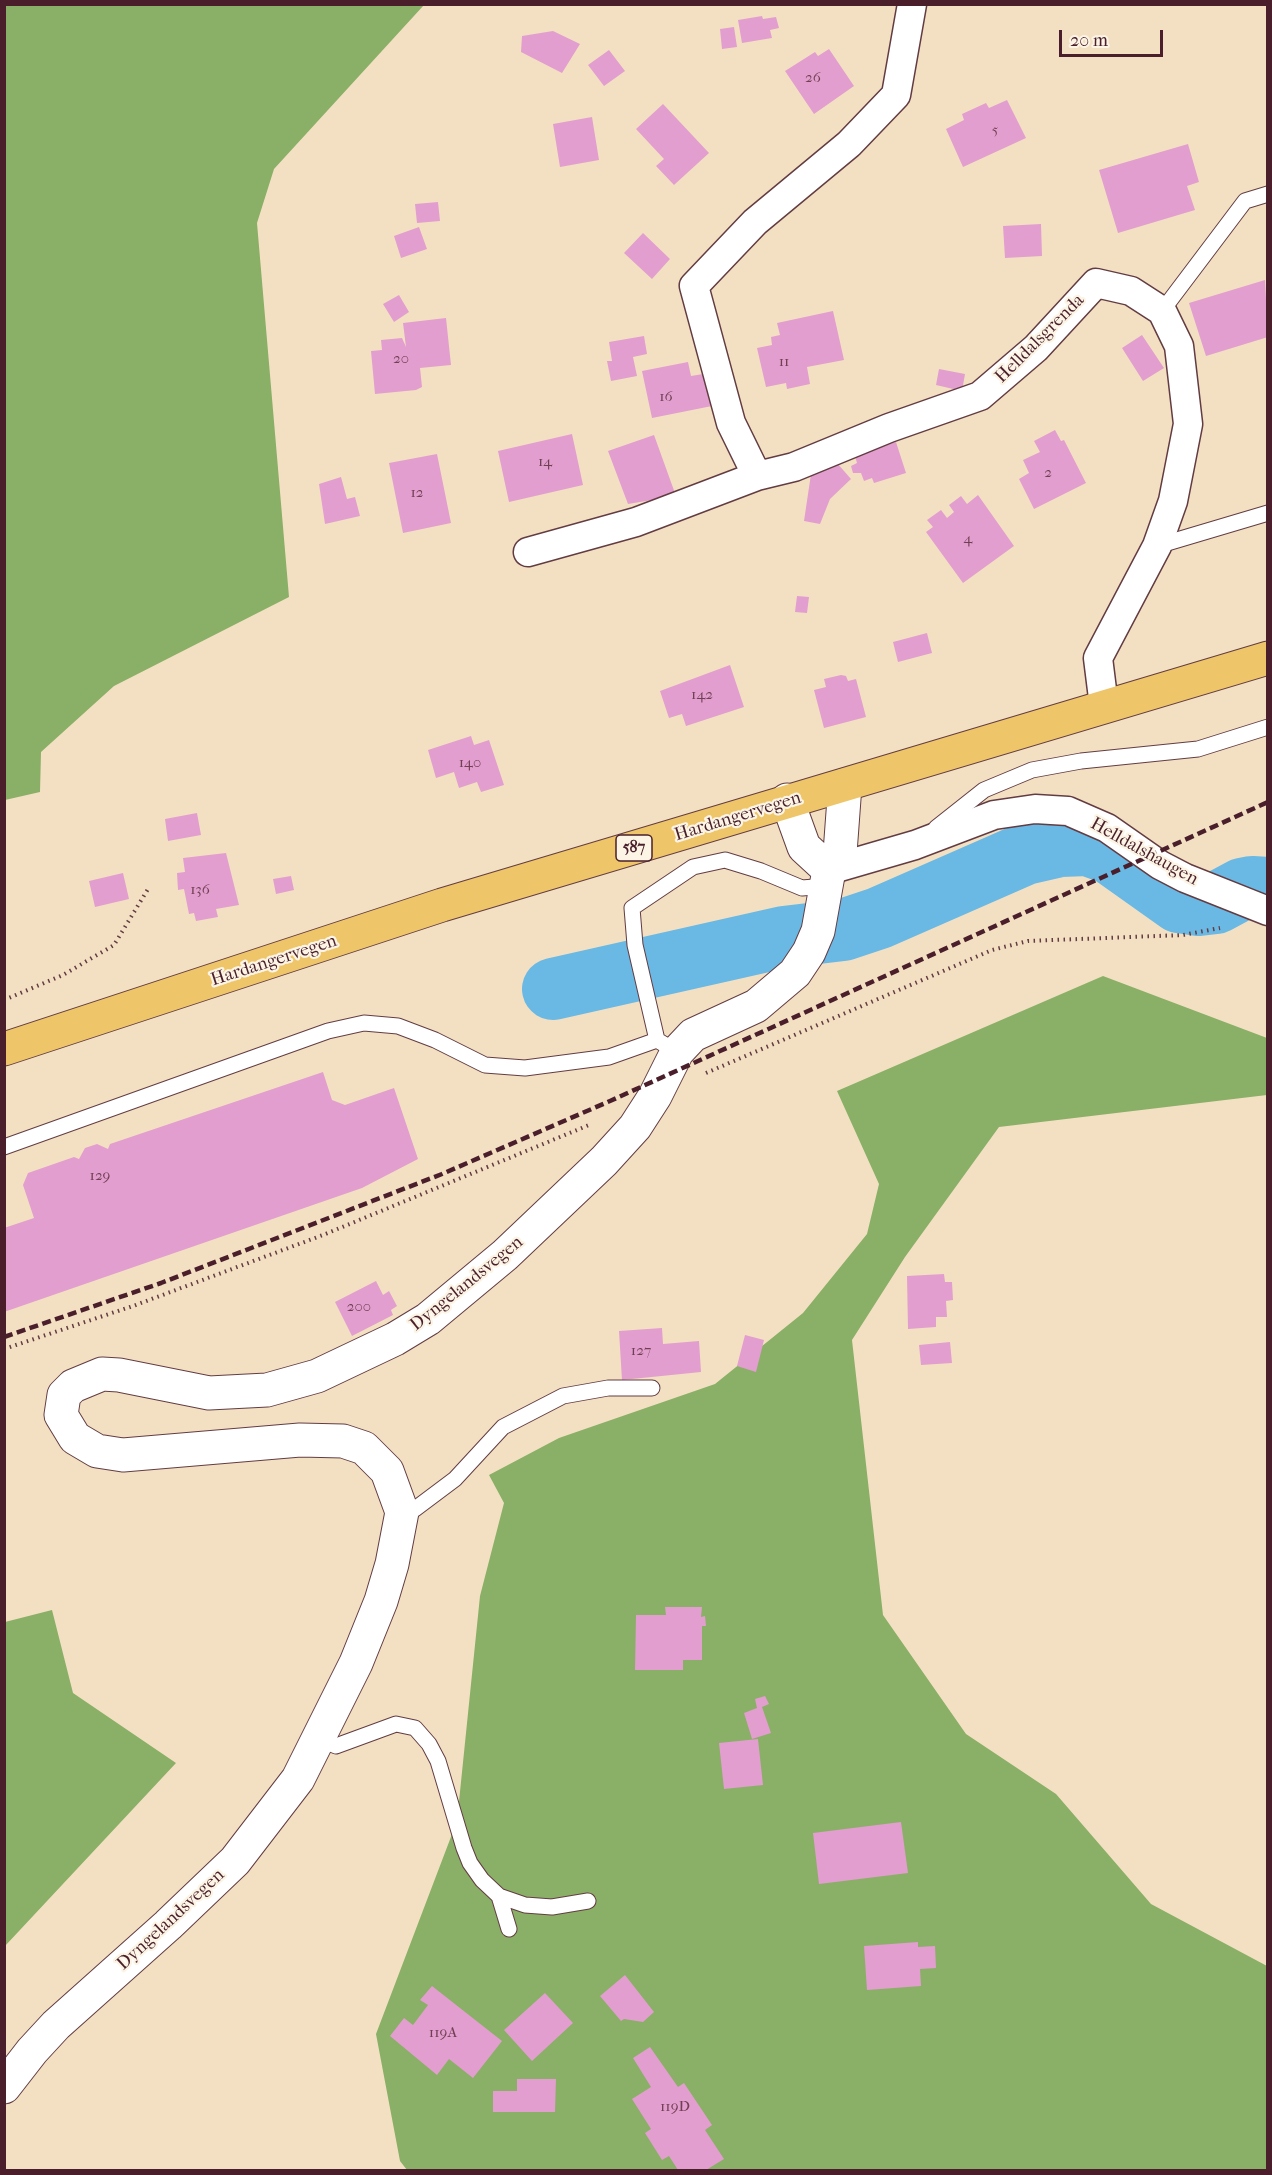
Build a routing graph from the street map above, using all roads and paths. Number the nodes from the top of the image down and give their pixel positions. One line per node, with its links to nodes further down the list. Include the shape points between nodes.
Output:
1 (912, 4): 4 (street, via 896,95 849,144 755,222 694,286 731,423)
2 (1268, 194): 3 (lane, via 1245,201)
3 (1162, 311): 4 (street, Helldalsgrenda, via 1131,291 1096,283 1036,348 980,396 794,467); 6 (street, via 1179,346 1188,424 1173,501)
4 (757, 476): 7 (street, Helldalsgrenda, via 636,522)
5 (1268, 513): 6 (lane)
6 (1157, 546): 9 (street, via 1098,658)
7 (528, 552)
8 (1268, 658): 9 (main road, Hardangervegen / 587)
9 (1104, 706): 11 (main road, Hardangervegen / 587)
10 (1268, 727): 13 (lane, Helldalshaugen, via 1198,749 1032,770 984,790)
11 (846, 785): 12 (main road, Hardangervegen / 587); 14 (street, Dyngelandsvegen, via 840,853)
12 (788, 800): 14 (street, via 804,847); 19 (main road, Hardangervegen / 587, via 442,905)
13 (915, 845): 14 (street, Helldalshaugen); 16 (street, Helldalshaugen, via 994,815 1035,809 1068,811 1107,828 1160,865)
14 (826, 886): 18 (street, Dyngelandsvegen, via 818,931 795,973 756,1005); 18 (lane, via 802,888 725,860 693,867 632,908 635,945 652,1019)
15 (148, 889): 17 (path, via 114,945 63,975)
16 (1257, 907)
17 (4, 1000)
18 (667, 1046): 20 (lane, via 525,1068 485,1065 398,1026 364,1023 328,1031); 22 (street, Dyngelandsvegen, via 655,1096 635,1127 604,1161 505,1255 428,1319 395,1339 317,1376 267,1390 209,1393 102,1374 73,1386 64,1395 61,1415 75,1438 97,1451 123,1455 300,1440 343,1441 364,1448 387,1471)
19 (4, 1049)
20 (4, 1147)
21 (652, 1388): 22 (lane, via 608,1388 562,1396 503,1427 455,1479 415,1509)
22 (402, 1512): 23 (street, Dyngelandsvegen, via 381,1601)
23 (320, 1738): 24 (lane, via 336,1746 396,1724 421,1732 438,1761 470,1863); 27 (street, Dyngelandsvegen, via 297,1779 235,1861 56,2025)
24 (500, 1896): 25 (lane, via 525,1905); 26 (lane)
25 (588, 1901)
26 (509, 1929)
27 (4, 2087)

